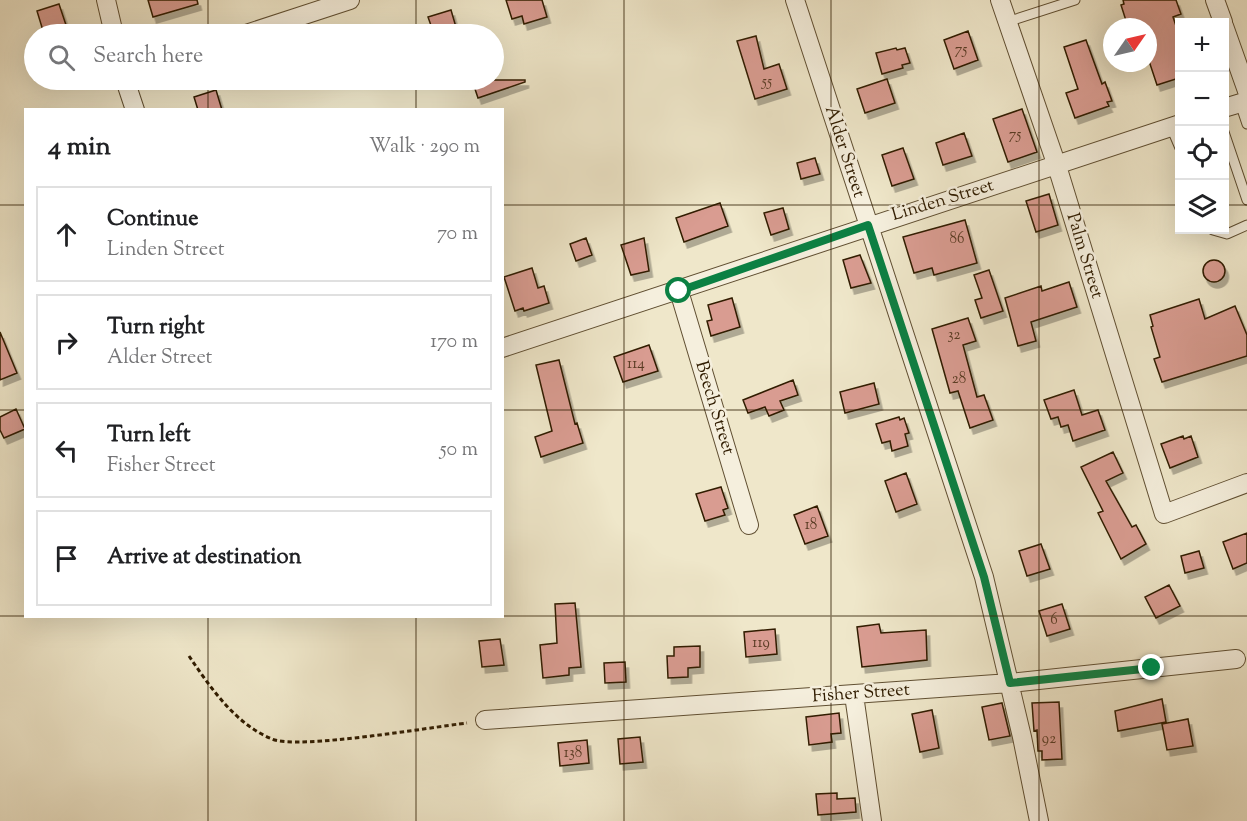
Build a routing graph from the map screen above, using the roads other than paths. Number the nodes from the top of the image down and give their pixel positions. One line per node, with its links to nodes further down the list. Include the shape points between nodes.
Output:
1 (106, 0): 9 (street)
2 (350, 0): 10 (street)
3 (795, 0): 20 (street, Alder Street)
4 (1000, 0): 8 (street, Palm Street)
5 (1075, 0): 8 (lane)
6 (1215, 0): 7 (street)
7 (1222, 18)
8 (1007, 22): 18 (street, Palm Street)
9 (112, 24)
10 (277, 24)
11 (1229, 48): 13 (street)
12 (128, 90): 14 (street)
13 (1240, 101): 15 (lane)
14 (134, 108)
15 (1247, 124)
16 (1175, 125): 18 (street, Linden Street)
17 (1229, 147): 19 (lane)
18 (1057, 166): 20 (street, Linden Street); 25 (street, Palm Street, via 1164,514)
19 (1247, 200)
20 (868, 225): 23 (street, Linden Street); 28 (street, Alder Street, via 984,577)
21 (1247, 225): 22 (lane)
22 (1229, 233)
23 (679, 291): 24 (street, Linden Street); 26 (street, Beech Street)
24 (504, 347)
25 (1247, 483)
26 (749, 525)
27 (1236, 659): 28 (street, Fisher Street)
28 (1010, 683): 29 (street, Fisher Street); 32 (street, Alder Street)
29 (854, 695): 30 (street, Fisher Street); 31 (street)
30 (485, 720)
31 (872, 821)
32 (1039, 821)

